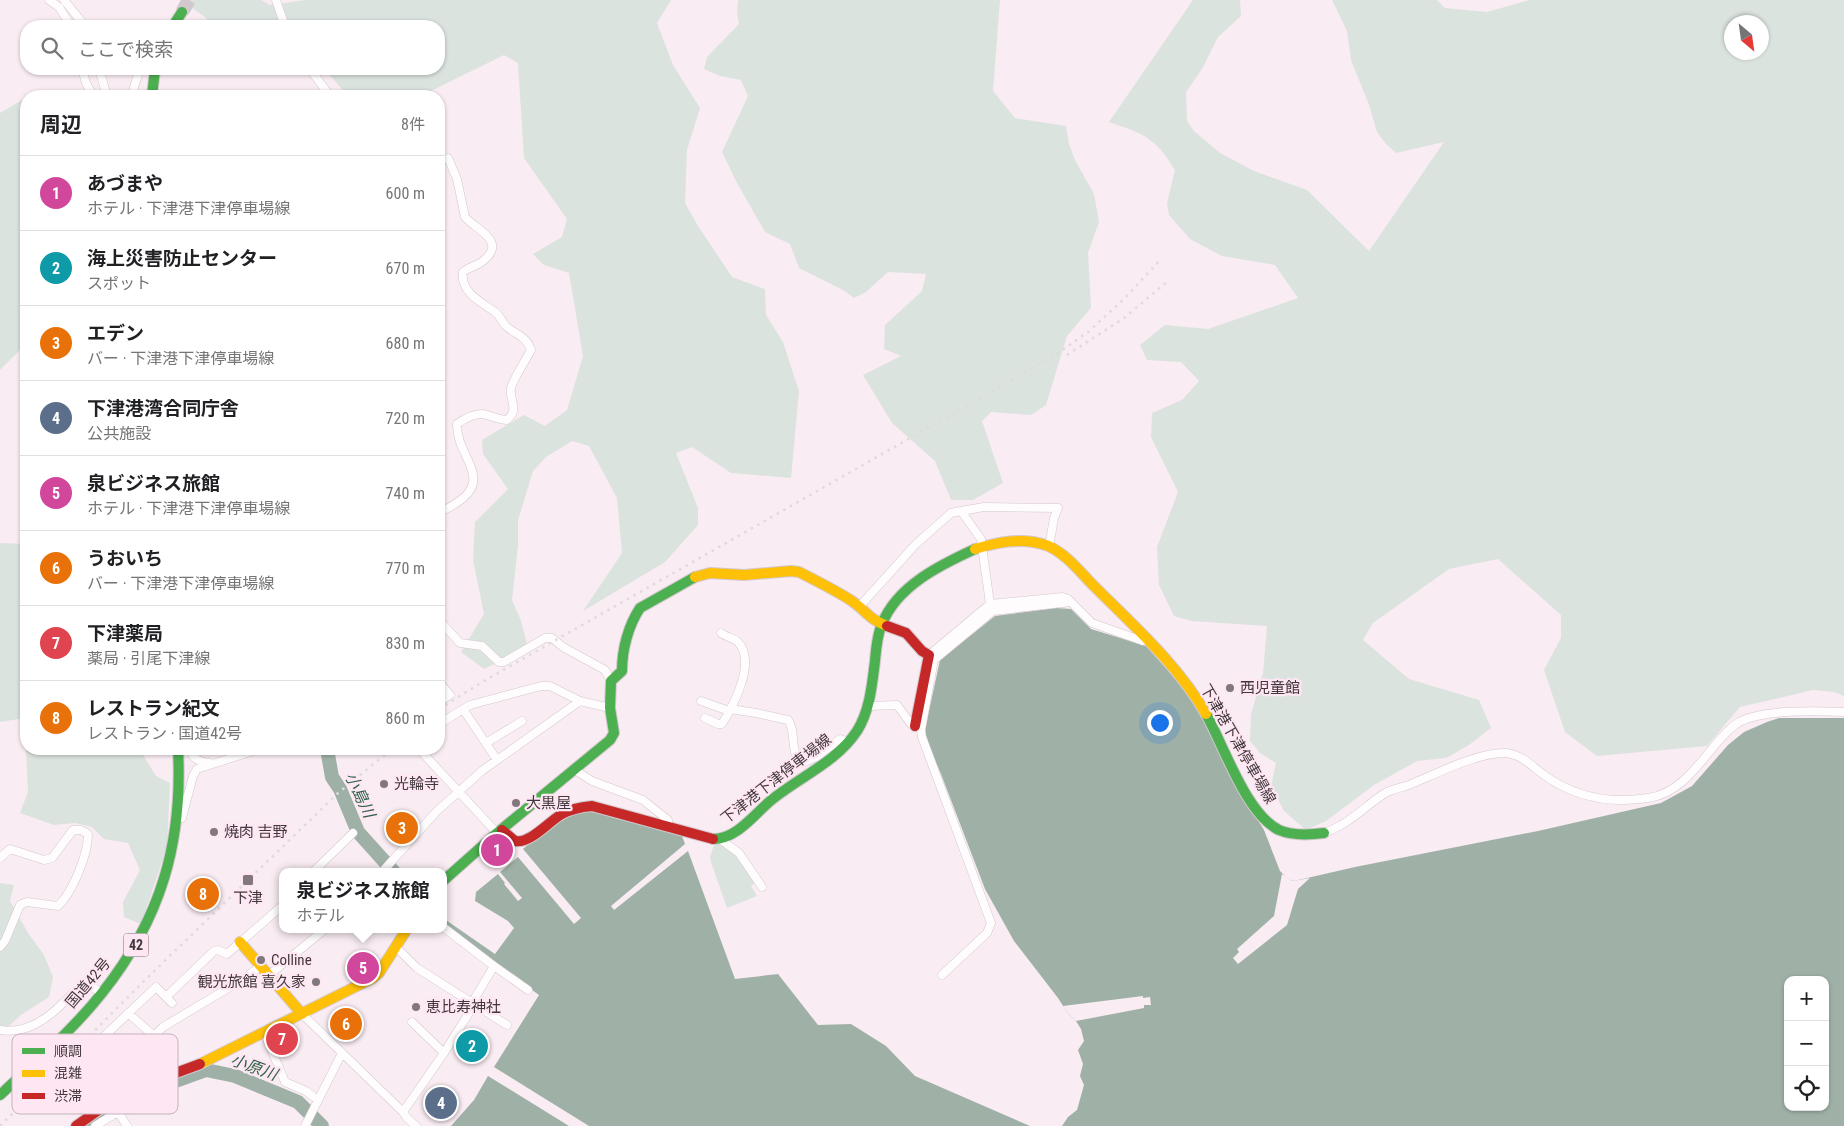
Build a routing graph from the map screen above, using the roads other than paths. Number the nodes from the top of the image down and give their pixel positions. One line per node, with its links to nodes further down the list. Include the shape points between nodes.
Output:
1 (48, 0): 5 (street, via 59,7)
2 (64, 0): 6 (street)
3 (276, 0): 8 (street)
4 (182, 12): 7 (main road)
5 (67, 20)
6 (80, 20)
7 (177, 20)
8 (283, 20)
9 (83, 75): 14 (street)
10 (101, 75): 15 (street)
11 (138, 75): 16 (street)
12 (154, 75): 17 (main road)
13 (314, 75): 18 (street)
14 (90, 90)
15 (105, 90)
16 (134, 90)
17 (153, 90)
18 (326, 90)
19 (445, 159): 20 (street, via 448,158 457,179 465,217 492,241 490,254 463,272 462,280 471,295 497,312 505,326 528,341 531,350 511,383 512,415 507,420 500,420 481,414 458,424 457,431 473,470 473,481 471,489)
20 (445, 510)
21 (961, 511): 22 (street, via 984,507 1058,508); 23 (street, via 981,539); 26 (street, via 951,513 915,545)
22 (1049, 547): 23 (main road, 下津港下津停車場線, via 1033,542 1010,541); 30 (main road, 下津港下津停車場線, via 1067,560)
23 (981, 548): 25 (street); 27 (main road, 下津港下津停車場線, via 920,579 900,596)
24 (1071, 602): 25 (street, via 1062,597); 30 (street, via 1092,623 1143,641); 45 (street, via 993,611 934,660)
25 (990, 604): 31 (street)
26 (860, 606): 27 (main road); 32 (main road, via 799,572 744,576 710,573 694,577 640,608 624,645 622,671)
27 (882, 624): 31 (main road, via 906,633); 37 (main road, 下津港下津停車場線)
28 (445, 627): 32 (street, via 460,643 482,646 499,662 545,638 552,638 605,670)
29 (721, 633): 40 (street, via 738,642 744,658 741,687)
30 (1147, 639): 59 (main road, 下津港下津停車場線, via 1198,701 1263,819 1295,836)
31 (929, 655): 45 (main road)
32 (611, 680): 38 (main road)
33 (445, 689): 34 (street, via 450,695)
34 (445, 698)
35 (580, 701): 38 (street); 39 (street, via 550,686 541,686); 52 (street)
36 (701, 701): 40 (street)
37 (869, 706): 45 (street, via 897,705); 46 (main road, 下津港下津停車場線)
38 (610, 708): 54 (main road, via 614,733)
39 (464, 709): 43 (street); 47 (street)
40 (729, 710): 42 (street, via 721,724); 46 (street, via 788,720 795,753 802,763 840,739)
41 (1844, 712): 59 (street, via 1809,711 1741,721 1729,729 1680,784 1649,798 1587,797 1568,790 1522,758 1506,753 1455,766 1388,792 1342,825)
42 (705, 718)
43 (445, 720)
44 (522, 721): 47 (street)
45 (918, 728): 76 (street, via 991,923 987,933)
46 (849, 742): 60 (main road, 下津港下津停車場線)
47 (486, 743): 52 (street)
48 (178, 755): 61 (main road, 国道42号 / 42, via 179,791)
49 (193, 755): 53 (street, via 199,761)
50 (240, 755): 53 (street)
51 (425, 755): 55 (street)
52 (497, 760): 55 (street)
53 (214, 763): 61 (street, via 197,768 192,776 184,815)
54 (575, 770): 56 (street, via 592,781 643,800 668,820); 57 (main road)
55 (459, 792): 57 (street); 64 (street, via 437,811)
56 (668, 826): 57 (main road, 下津港下津停車場線, via 592,806 560,814 520,843); 60 (main road, 下津港下津停車場線)
57 (499, 832): 65 (main road)
58 (353, 833): 63 (street)
59 (1324, 833)
60 (720, 839): 66 (street, via 739,853)
61 (173, 844): 79 (main road, 国道42号 / 42, via 150,916 137,943)
62 (0, 858): 72 (street, via 10,849 44,860 52,858 73,830 88,834 88,846 66,899 58,906 28,902 20,905)
63 (317, 868)
64 (386, 868)
65 (447, 878)
66 (762, 887)
67 (279, 908): 71 (street)
68 (447, 930): 75 (street)
69 (321, 933): 77 (street)
70 (405, 933): 73 (main road)
71 (240, 942): 74 (main road); 81 (street, via 227,954 214,951 169,1000 156,987)
72 (0, 947)
73 (396, 947): 80 (street, via 417,968); 82 (main road, via 373,978)
74 (260, 966): 77 (main road); 90 (street, via 246,978 163,1026)
75 (494, 966): 78 (street); 80 (street)
76 (942, 975)
77 (268, 976): 82 (main road)
78 (528, 990)
79 (102, 993): 85 (street, via 89,985 82,986 51,1015 35,1025); 87 (main road, 国道42号 / 42)
80 (473, 1004): 84 (street); 91 (street)
81 (128, 1013): 88 (street); 89 (street)
82 (302, 1014): 86 (main road); 92 (street)
83 (412, 1022): 91 (street)
84 (507, 1025)
85 (0, 1030)
86 (264, 1032): 93 (main road); 96 (street, via 285,1082 306,1092)
87 (61, 1034)
88 (106, 1034)
89 (152, 1034)
90 (156, 1034)
91 (444, 1052): 97 (street)
92 (342, 1053): 96 (street); 97 (street)
93 (178, 1073)
94 (12, 1083): 95 (main road, 国道42号 / 42)
95 (0, 1095)
96 (316, 1102): 104 (street)
97 (403, 1112): 105 (street)
98 (96, 1114): 101 (main road)
99 (115, 1114): 102 (street)
100 (119, 1114): 103 (street)
101 (83, 1124)
102 (95, 1126)
103 (126, 1126)
104 (305, 1126)
105 (416, 1126)

